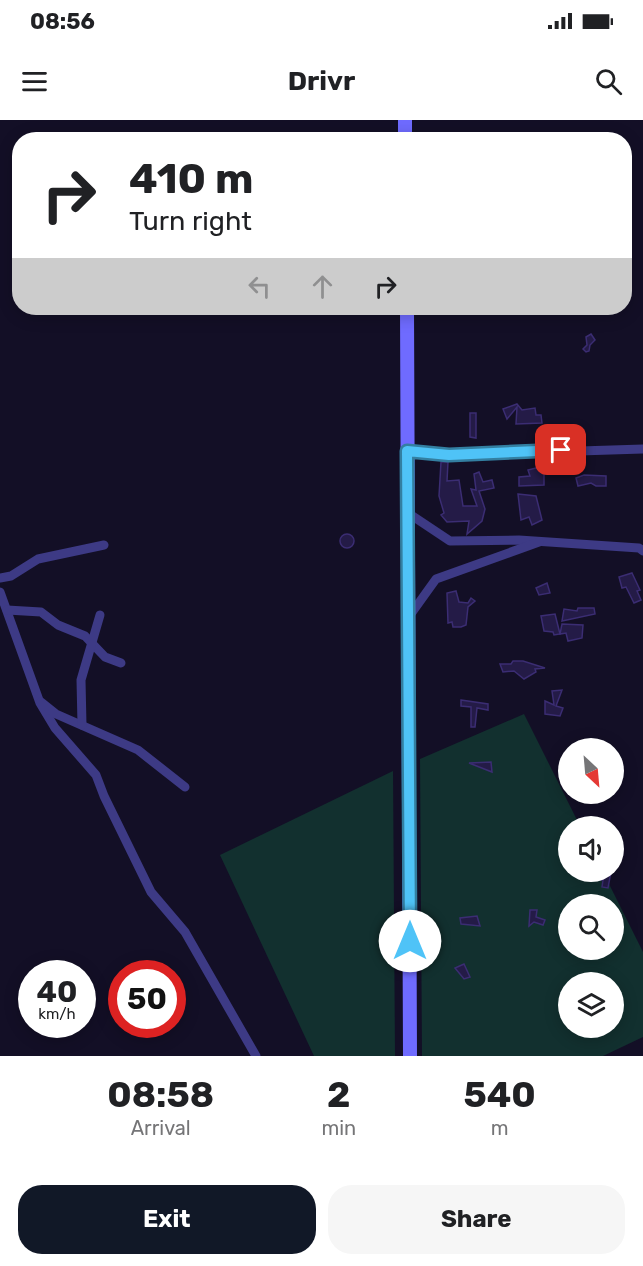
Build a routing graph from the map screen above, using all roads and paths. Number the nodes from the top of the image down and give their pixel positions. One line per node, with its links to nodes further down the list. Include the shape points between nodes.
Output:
1 (407, 315): 3 (main road)
2 (643, 449): 3 (street, via 449,455)
3 (407, 451): 4 (main road)
4 (408, 513): 5 (street, via 450,541); 12 (main road)
5 (542, 541): 7 (street); 12 (street, via 436,579)
6 (104, 545): 8 (street, via 38,559 11,576)
7 (642, 549)
8 (0, 578)
9 (0, 592): 10 (street)
10 (7, 610): 13 (street, via 41,612); 15 (street)
11 (100, 615): 13 (street)
12 (408, 618): 19 (main road)
13 (92, 642): 14 (street, via 105,657); 16 (street, via 80,689)
14 (121, 663)
15 (38, 699): 16 (street, via 56,714); 18 (street, via 55,728 96,775 151,892 185,932)
16 (82, 725): 17 (street, via 138,750)
17 (185, 787)
18 (256, 1056)
19 (410, 1056)

